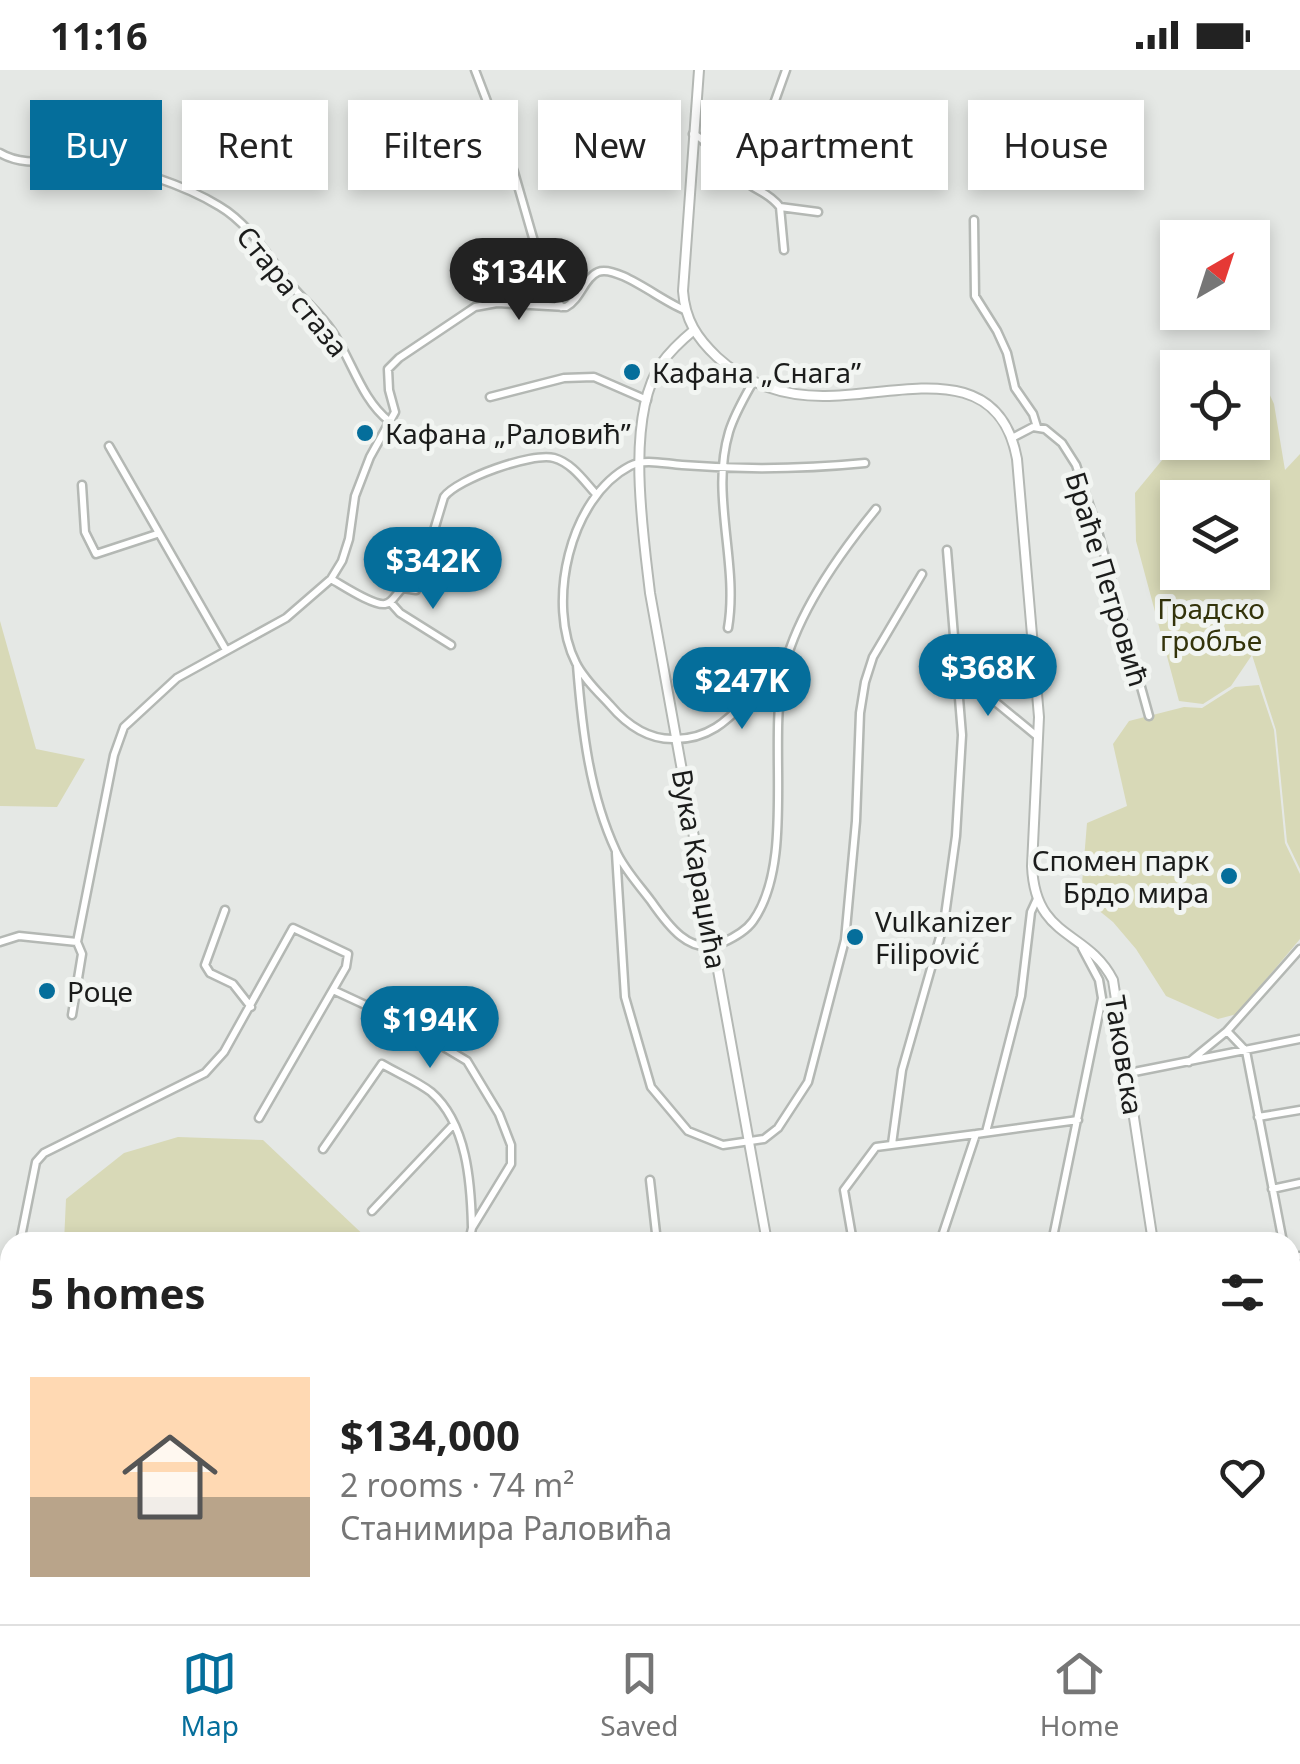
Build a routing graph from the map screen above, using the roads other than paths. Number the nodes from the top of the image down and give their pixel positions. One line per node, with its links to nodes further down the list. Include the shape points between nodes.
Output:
1 (474, 70): 13 (street)
2 (699, 70): 5 (street)
3 (786, 70): 4 (street)
4 (775, 100)
5 (692, 134): 6 (street); 14 (street)
6 (701, 140)
7 (0, 153): 19 (street, Стара стаза, via 11,160 60,158 124,167 223,208 331,330)
8 (756, 190): 9 (street)
9 (780, 207): 10 (street); 12 (street)
10 (818, 212)
11 (974, 220): 20 (street, Браће Петровић, via 975,296 1000,337 1015,388)
12 (784, 250)
13 (561, 308): 14 (street, via 578,298 594,273 608,270); 19 (street, via 497,303 465,311 388,369 395,412)
14 (685, 310): 15 (street)
15 (694, 330): 16 (street, via 725,364); 18 (street, Вука Караџића, via 660,364)
16 (753, 382): 21 (street, via 819,396 954,388 984,404); 25 (street, via 730,430)
17 (490, 396): 18 (street, via 594,377)
18 (647, 400): 23 (street, Вука Караџића)
19 (389, 421): 32 (street, via 355,496 349,539)
20 (1037, 427): 21 (street); 40 (street, Браће Петровић, via 1062,442 1080,474)
21 (1012, 438): 41 (street)
22 (109, 446): 29 (street)
23 (641, 462): 25 (street); 27 (street); 42 (street, Вука Караџића, via 646,558)
24 (865, 462): 25 (street)
25 (724, 468): 34 (street, via 733,601)
26 (82, 485): 29 (street, via 84,532 96,554)
27 (596, 494): 33 (street, via 568,465 546,457 451,487 416,590 402,588); 37 (street, via 575,532 562,586)
28 (876, 509): 39 (street, via 821,587)
29 (157, 534): 36 (street)
30 (947, 550): 38 (street)
31 (922, 574): 66 (street, via 865,682 845,940 808,1082 778,1128)
32 (331, 579): 33 (street, via 376,603); 36 (street, via 286,618)
33 (391, 602): 35 (street)
34 (728, 628)
35 (450, 645)
36 (226, 650): 47 (street, via 176,678 124,727)
37 (577, 665): 42 (street, via 629,724); 43 (street, via 590,777)
38 (958, 671): 41 (street); 67 (street, via 962,736 944,923 902,1070)
39 (783, 672): 42 (street, via 730,719); 48 (street, via 776,858 751,925)
40 (1149, 716)
41 (1040, 738): 44 (street, via 1032,866)
42 (676, 740): 48 (street, Вука Караџића)
43 (616, 852): 48 (street, via 669,927 699,946); 66 (street, via 625,996 651,1087 688,1131 723,1144)
44 (1037, 898): 49 (street, Таковска, via 1048,919); 64 (street, via 1021,996)
45 (226, 910): 52 (street, via 205,964)
46 (0, 942): 47 (street, via 19,936)
47 (76, 942): 53 (street, via 82,954)
48 (714, 946): 66 (street, Вука Караџића)
49 (1082, 947): 58 (street, Таковска, via 1113,980); 62 (street, via 1102,998)
50 (1300, 949): 54 (street)
51 (333, 990): 52 (street, via 348,954 293,928); 61 (street); 73 (street, via 467,1061 499,1114 511,1164)
52 (251, 1007): 74 (street, via 205,1073 44,1153 36,1162)
53 (72, 1015)
54 (1227, 1031): 56 (street); 57 (street)
55 (1300, 1039): 56 (street)
56 (1246, 1051): 57 (street); 60 (street)
57 (1188, 1063): 58 (street)
58 (1129, 1073): 81 (street, Таковска)
59 (1300, 1110): 60 (street)
60 (1258, 1117): 71 (street)
61 (260, 1118)
62 (1078, 1120): 64 (street); 80 (street)
63 (454, 1124): 68 (street, via 432,1093 382,1064); 72 (street); 73 (street)
64 (986, 1132): 65 (street)
65 (976, 1134): 67 (street); 79 (street)
66 (748, 1142): 77 (street, Вука Караџића)
67 (892, 1144): 78 (street, via 876,1147 844,1190)
68 (323, 1149)
69 (650, 1180): 76 (street)
70 (1300, 1183): 71 (street)
71 (1272, 1188): 82 (street)
72 (372, 1211)
73 (472, 1228): 75 (street)
74 (22, 1232)
75 (471, 1232)
76 (656, 1232)
77 (765, 1232)
78 (851, 1232)
79 (943, 1232)
80 (1054, 1232)
81 (1152, 1232)
82 (1281, 1232)

